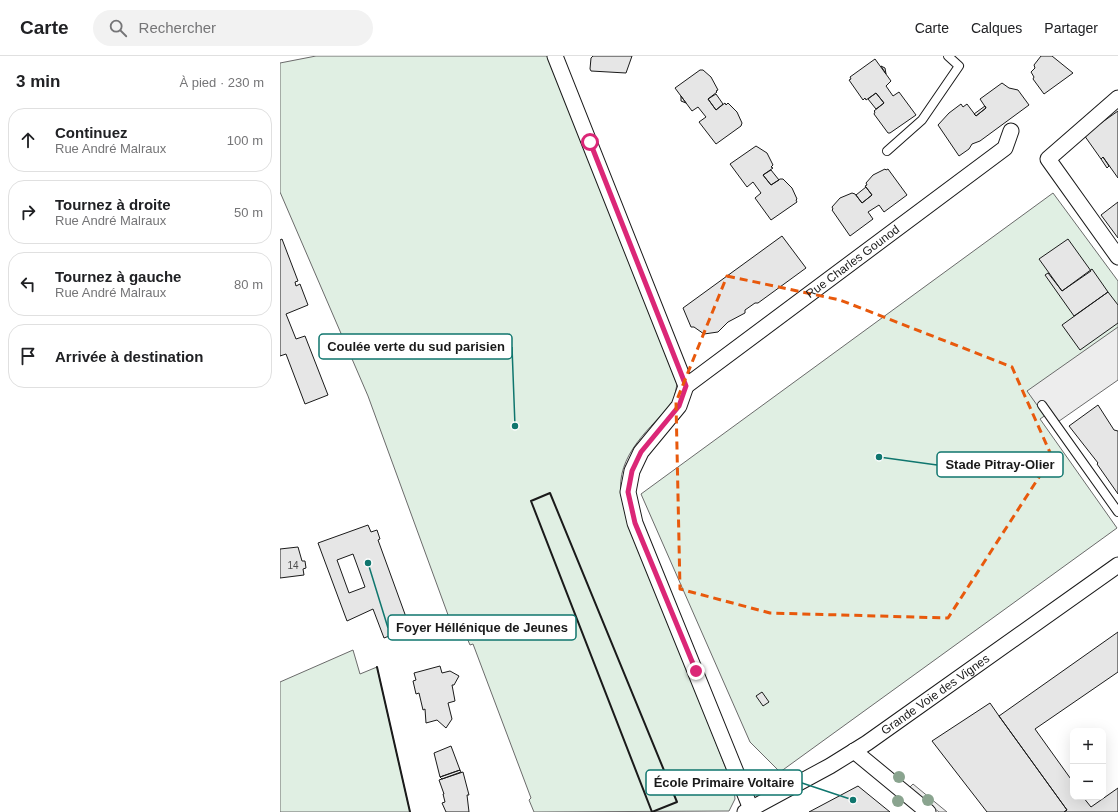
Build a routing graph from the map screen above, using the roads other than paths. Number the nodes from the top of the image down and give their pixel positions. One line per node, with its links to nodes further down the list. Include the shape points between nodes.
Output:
1 (555, 56): 7 (street)
2 (948, 56): 5 (lane, via 959,66 922,120)
3 (1118, 98): 6 (street, via 1048,159)
4 (1012, 131): 7 (street, Rue Charles Gounod, via 1004,148)
5 (887, 151)
6 (1118, 257)
7 (686, 386): 12 (street, via 679,406 641,452 632,471 628,492 635,523)
8 (1042, 405): 9 (lane)
9 (1118, 512)
10 (1118, 565): 11 (street, Grande Voie des Vignes)
11 (854, 751): 12 (street, Grande Voie des Vignes); 13 (street)
12 (748, 811)
13 (928, 812)

